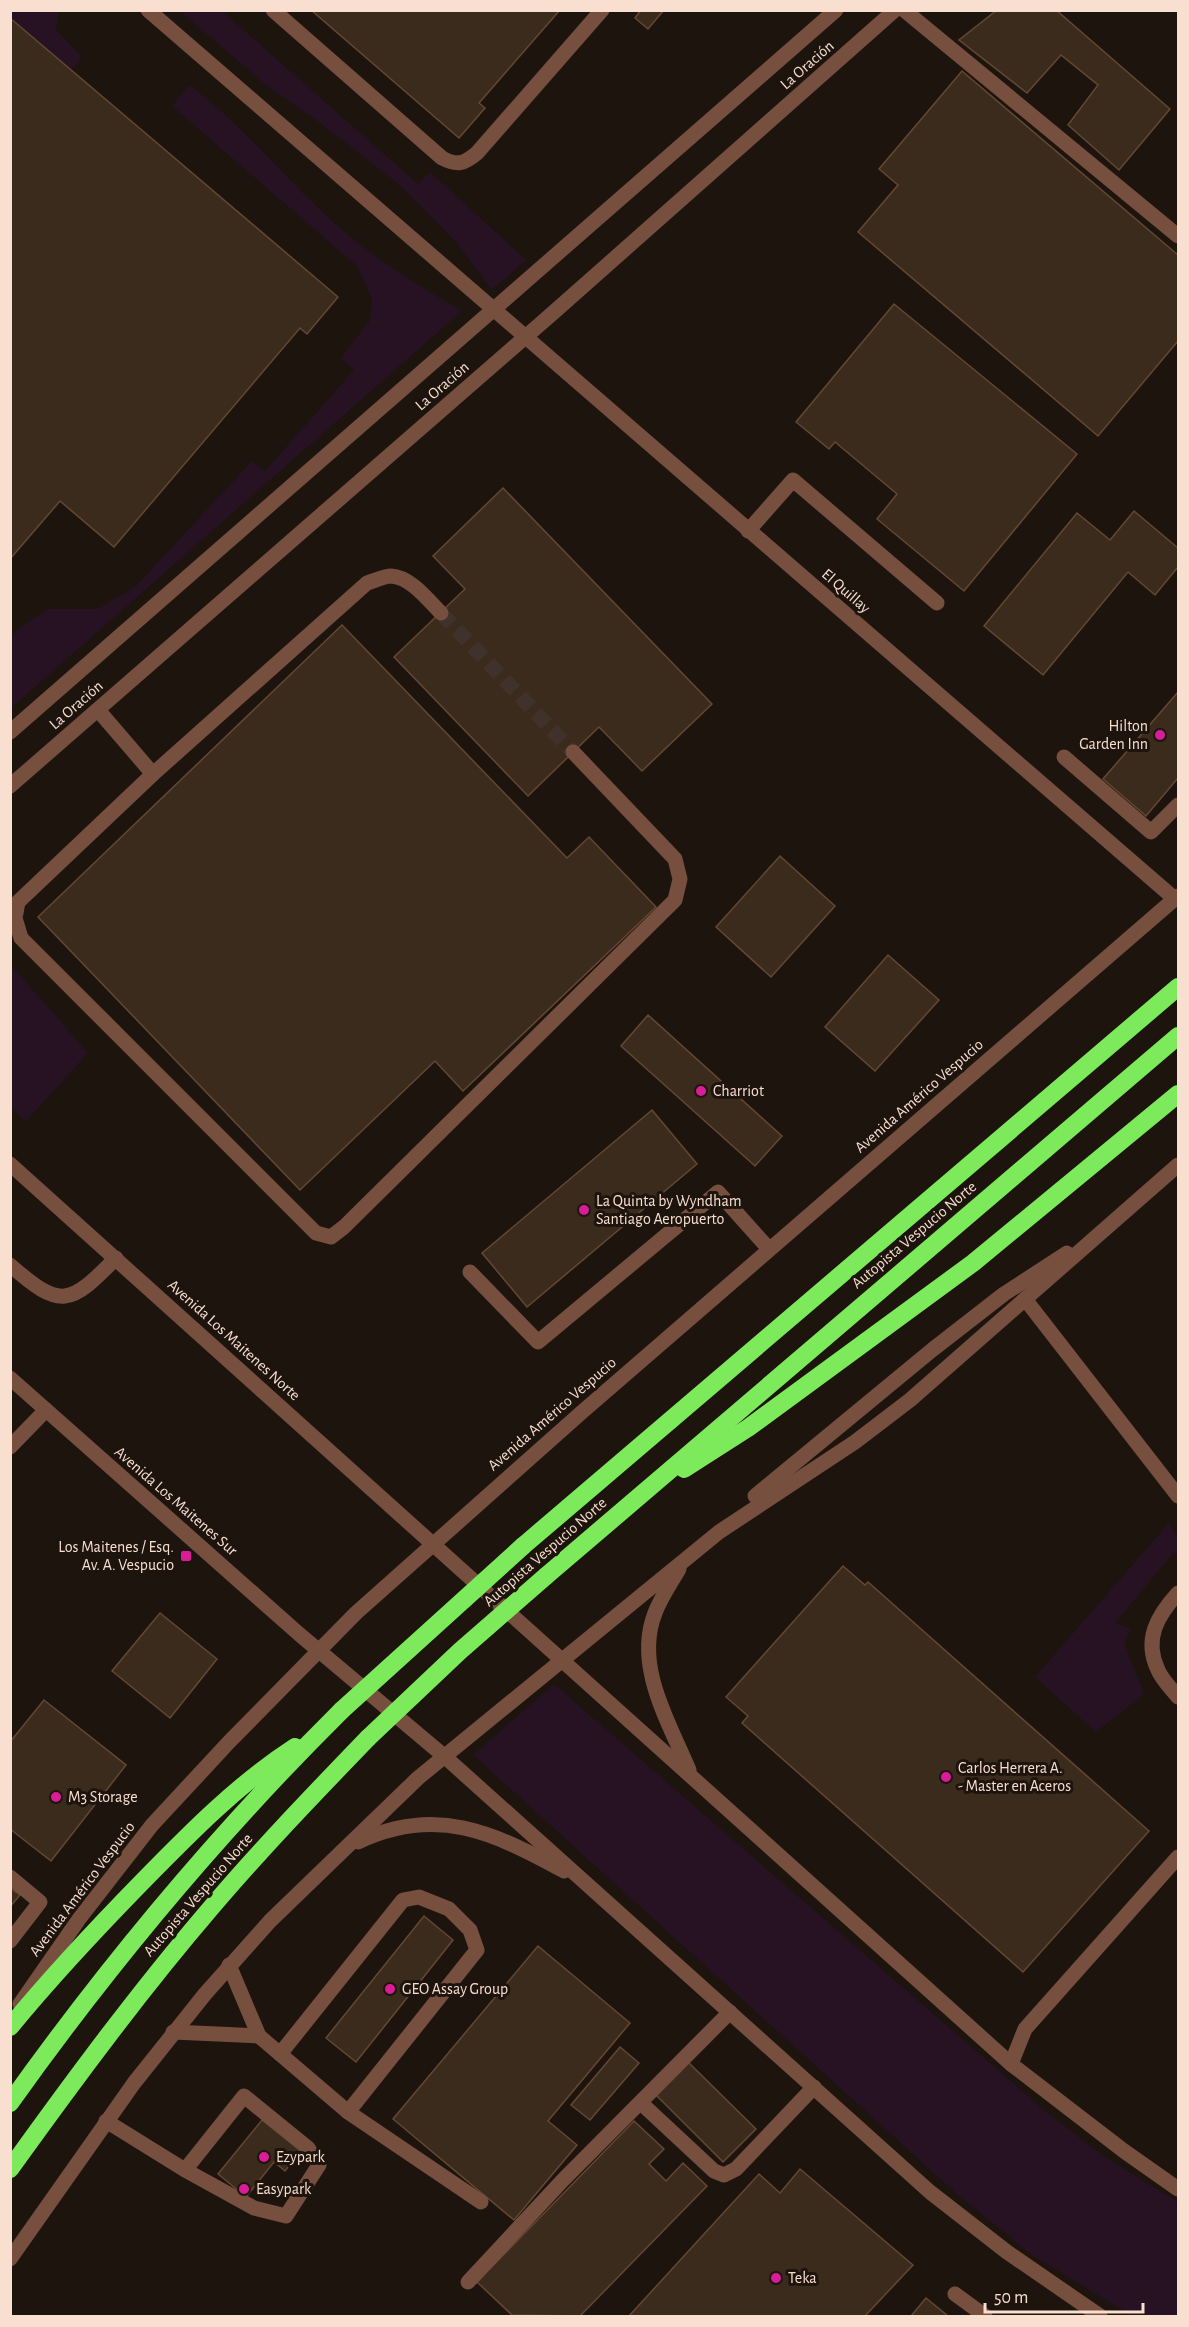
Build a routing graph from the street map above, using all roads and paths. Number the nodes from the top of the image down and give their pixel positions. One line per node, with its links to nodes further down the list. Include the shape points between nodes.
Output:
1 (148, 10): 8 (street, El Quillay)
2 (273, 10): 3 (street, via 441,158 454,164 467,162 477,153)
3 (602, 10)
4 (836, 10): 8 (street, La Oración)
5 (895, 10): 9 (street, La Oración)
6 (904, 10): 7 (street)
7 (1179, 236)
8 (495, 309): 9 (street, El Quillay); 14 (street, La Oración)
9 (525, 338): 10 (street, El Quillay); 13 (street, La Oración)
10 (748, 531): 11 (street, via 793,480); 20 (street, El Quillay)
11 (937, 603)
12 (441, 613): 17 (street, via 402,579 390,576 367,583)
13 (98, 710): 17 (street); 18 (street, La Oración)
14 (10, 732)
15 (573, 752): 17 (street, via 675,859 680,879 675,900 330,1237 316,1233 21,938 15,918 18,902)
16 (1064, 757): 19 (street, via 1151,832)
17 (153, 774)
18 (10, 786)
19 (1179, 805)
20 (1177, 897): 27 (street, Avenida Américo Vespucio)
21 (1179, 987): 44 (highway, Autopista Vespucio Norte, bridge, via 523,1546)
22 (1179, 1036): 35 (highway, Autopista Vespucio Norte)
23 (1179, 1094): 35 (highway, via 973,1263 748,1428)
24 (10, 1164): 28 (street, Avenida Los Maitenes Norte)
25 (1179, 1165): 26 (street)
26 (1094, 1238): 31 (street); 37 (street, via 1036,1272 932,1350 827,1435)
27 (769, 1249): 30 (street, via 718,1191 538,1342); 38 (street, Avenida Américo Vespucio)
28 (116, 1258): 29 (street, via 90,1285 69,1296 41,1291); 38 (street, Avenida Los Maitenes Norte)
29 (10, 1265)
30 (470, 1272)
31 (1025, 1299): 36 (street); 37 (street, via 884,1421)
32 (10, 1378): 33 (street, Avenida Los Maitenes Sur)
33 (46, 1410): 34 (street); 41 (street, Avenida Los Maitenes Sur)
34 (10, 1447)
35 (645, 1491): 65 (highway, Autopista Vespucio Norte, bridge, via 460,1651 368,1738 252,1861 171,1956)
36 (1179, 1496)
37 (719, 1532): 39 (street)
38 (433, 1543): 41 (street, Avenida Américo Vespucio); 42 (street, Avenida Los Maitenes Norte)
39 (685, 1558): 42 (street); 46 (street, via 654,1614 649,1647 659,1700)
40 (1179, 1593): 43 (street, via 1161,1612 1151,1640 1158,1671)
41 (318, 1650): 45 (street, Avenida Los Maitenes Sur); 54 (street, Avenida Américo Vespucio, via 152,1826 79,1919)
42 (561, 1659): 45 (street); 46 (street, Avenida Los Maitenes Norte)
43 (1179, 1697)
44 (324, 1728): 55 (highway, via 287,1752 209,1816 86,1940); 61 (highway, Autopista Vespucio Norte, via 168,1901)
45 (444, 1756): 47 (street); 50 (street, Avenida Los Maitenes Sur)
46 (692, 1776): 59 (street, Avenida Los Maitenes Norte)
47 (344, 1849): 50 (street, via 386,1830 441,1823 484,1832); 52 (street)
48 (1179, 1857): 59 (street, via 1024,2029)
49 (10, 1877): 51 (street, via 40,1902)
50 (586, 1883): 53 (street)
51 (10, 1941)
52 (229, 1965): 56 (street); 57 (street)
53 (730, 2012): 60 (street); 62 (street)
54 (10, 2020)
55 (10, 2027)
56 (173, 2032): 57 (street); 64 (street)
57 (259, 2036): 58 (street)
58 (280, 2054): 63 (street); 63 (street, via 403,1900 419,1897 449,1910 470,1930 477,1950)
59 (1011, 2064): 67 (street, Avenida Los Maitenes Norte)
60 (814, 2087): 62 (street, via 736,2169 724,2175 714,2171); 73 (street, via 964,2219)
61 (10, 2103)
62 (641, 2103): 70 (street)
63 (348, 2112): 68 (street)
64 (106, 2121): 66 (street); 69 (street)
65 (10, 2169)
66 (185, 2170): 66 (street, via 244,2096 308,2148 319,2165 286,2216 254,2208)
67 (1179, 2189)
68 (481, 2202)
69 (10, 2259)
70 (468, 2282)
71 (955, 2294): 72 (street)
72 (985, 2316)
73 (1100, 2316)

